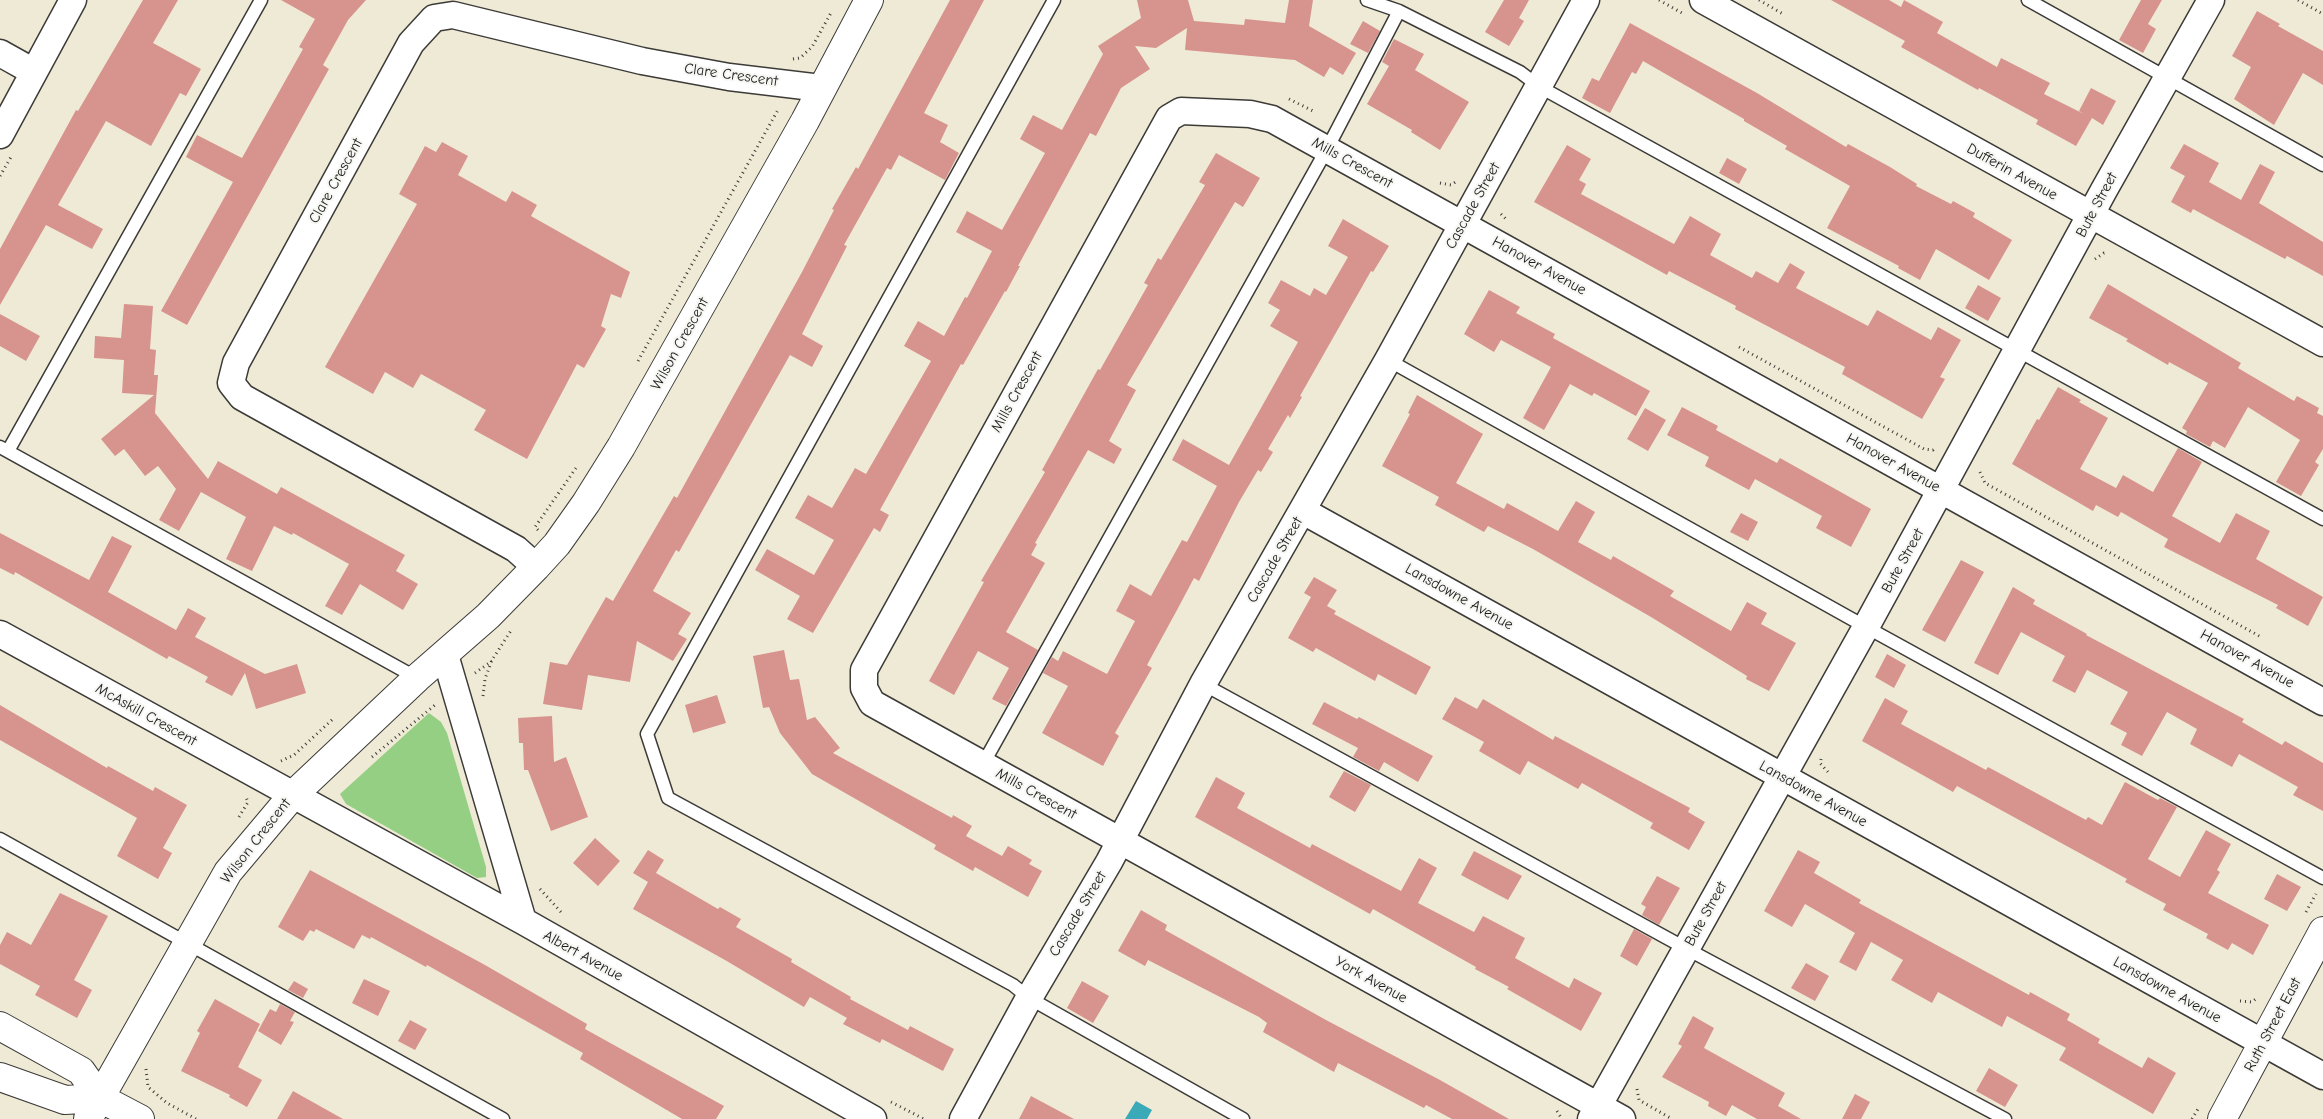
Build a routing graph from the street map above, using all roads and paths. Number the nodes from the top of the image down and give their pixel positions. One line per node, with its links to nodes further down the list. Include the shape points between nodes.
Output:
1 (73, 0): 18 (street)
2 (261, 0): 36 (lane)
3 (869, 0): 21 (street, Wilson Crescent)
4 (1054, 0): 73 (lane, via 648,734 668,798 1013,985)
5 (1367, 0): 13 (lane)
6 (1586, 0): 20 (street, Cascade Street)
7 (1703, 0): 29 (street, Dufferin Avenue)
8 (1759, 0): 14 (path)
9 (2028, 0): 19 (lane)
10 (2211, 0): 19 (street, Bute Street)
11 (2298, 0): 15 (path)
12 (834, 8): 17 (path, via 812,47 800,58)
13 (1398, 10): 20 (lane, via 1520,72); 23 (lane)
14 (1784, 14)
15 (2323, 14)
16 (0, 53): 18 (street)
17 (785, 60)
18 (34, 72): 24 (street)
19 (2168, 78): 26 (lane); 29 (street, Bute Street)
20 (1540, 87): 30 (street, Cascade Street); 34 (lane)
21 (821, 88): 41 (street, Wilson Crescent, via 621,447 557,544); 41 (street, Clare Crescent, via 642,62 453,15 434,18 411,43 236,363 232,383 242,397 516,549)
22 (1287, 98): 23 (path)
23 (1339, 126): 25 (lane)
24 (0, 135)
25 (1328, 149): 30 (street, Mills Crescent); 56 (lane); 56 (street, Mills Crescent, via 1272,119 1250,114 1181,111 1169,118 864,670 864,688 872,703)
26 (2323, 165)
27 (1463, 176): 28 (path, via 1451,185)
28 (1432, 178)
29 (2091, 215): 33 (street, Dufferin Avenue); 34 (street, Bute Street)
30 (1463, 224): 35 (street, Cascade Street); 38 (street, Hanover Avenue)
31 (2110, 253): 32 (path)
32 (2094, 259)
33 (2323, 343)
34 (2017, 350): 38 (street, Bute Street); 40 (lane)
35 (1388, 360): 39 (street, Cascade Street); 43 (lane)
36 (4, 449): 47 (lane)
37 (1980, 467): 45 (path, via 1980,476 1985,483)
38 (1942, 490): 43 (street, Bute Street); 50 (street, Hanover Avenue)
39 (1303, 511): 48 (street, Cascade Street); 57 (street, Lansdowne Avenue)
40 (2323, 519)
41 (536, 567): 46 (street, Wilson Crescent)
42 (518, 623): 49 (path, via 492,660)
43 (1866, 627): 57 (street, Bute Street); 64 (lane)
44 (0, 634): 60 (street, McAskill Crescent)
45 (2262, 638)
46 (445, 655): 47 (street, Wilson Crescent); 67 (street)
47 (417, 678): 60 (street, Wilson Crescent)
48 (1203, 684): 63 (street, Cascade Street); 70 (lane)
49 (483, 697)
50 (2323, 702)
51 (425, 714): 55 (path)
52 (337, 716): 54 (path, via 294,755 281,761)
53 (1821, 756): 58 (path, via 1820,763)
54 (274, 758)
55 (367, 762)
56 (983, 764): 63 (street, Mills Crescent)
57 (1781, 777): 70 (street, Bute Street); 75 (street, Lansdowne Avenue)
58 (1836, 777)
59 (244, 793): 61 (path, via 248,802)
60 (292, 796): 67 (street, Albert Avenue); 69 (street, Wilson Crescent, via 228,872)
61 (237, 820)
62 (0, 839): 69 (lane)
63 (1120, 841): 73 (street, Cascade Street); 82 (street, York Avenue)
64 (2321, 884): 68 (path)
65 (537, 886): 66 (path)
66 (567, 918)
67 (523, 921): 80 (street, Albert Avenue)
68 (2314, 923): 75 (street, Ruth Street East)
69 (188, 944): 79 (street, Wilson Crescent); 84 (lane)
70 (1687, 949): 82 (street, Bute Street); 90 (lane)
71 (2262, 994): 72 (path, via 2252,1002 2242,1002)
72 (2233, 997)
73 (1029, 998): 86 (street, Cascade Street); 87 (lane)
74 (0, 1026): 79 (street, via 81,1071)
75 (2263, 1043): 76 (street, Lansdowne Avenue); 81 (street, Ruth Street East)
76 (2323, 1076)
77 (0, 1077): 79 (street)
78 (1637, 1089): 89 (path, via 1639,1100)
79 (94, 1108): 83 (street)
80 (880, 1109): 85 (path)
81 (2211, 1111): 91 (path)
82 (1594, 1112): 88 (street, York Avenue)
83 (140, 1119)
84 (503, 1119)
85 (924, 1119)
86 (963, 1119)
87 (1243, 1119)
88 (1622, 1119)
89 (1672, 1119)
90 (2005, 1119)
91 (2192, 1119)

